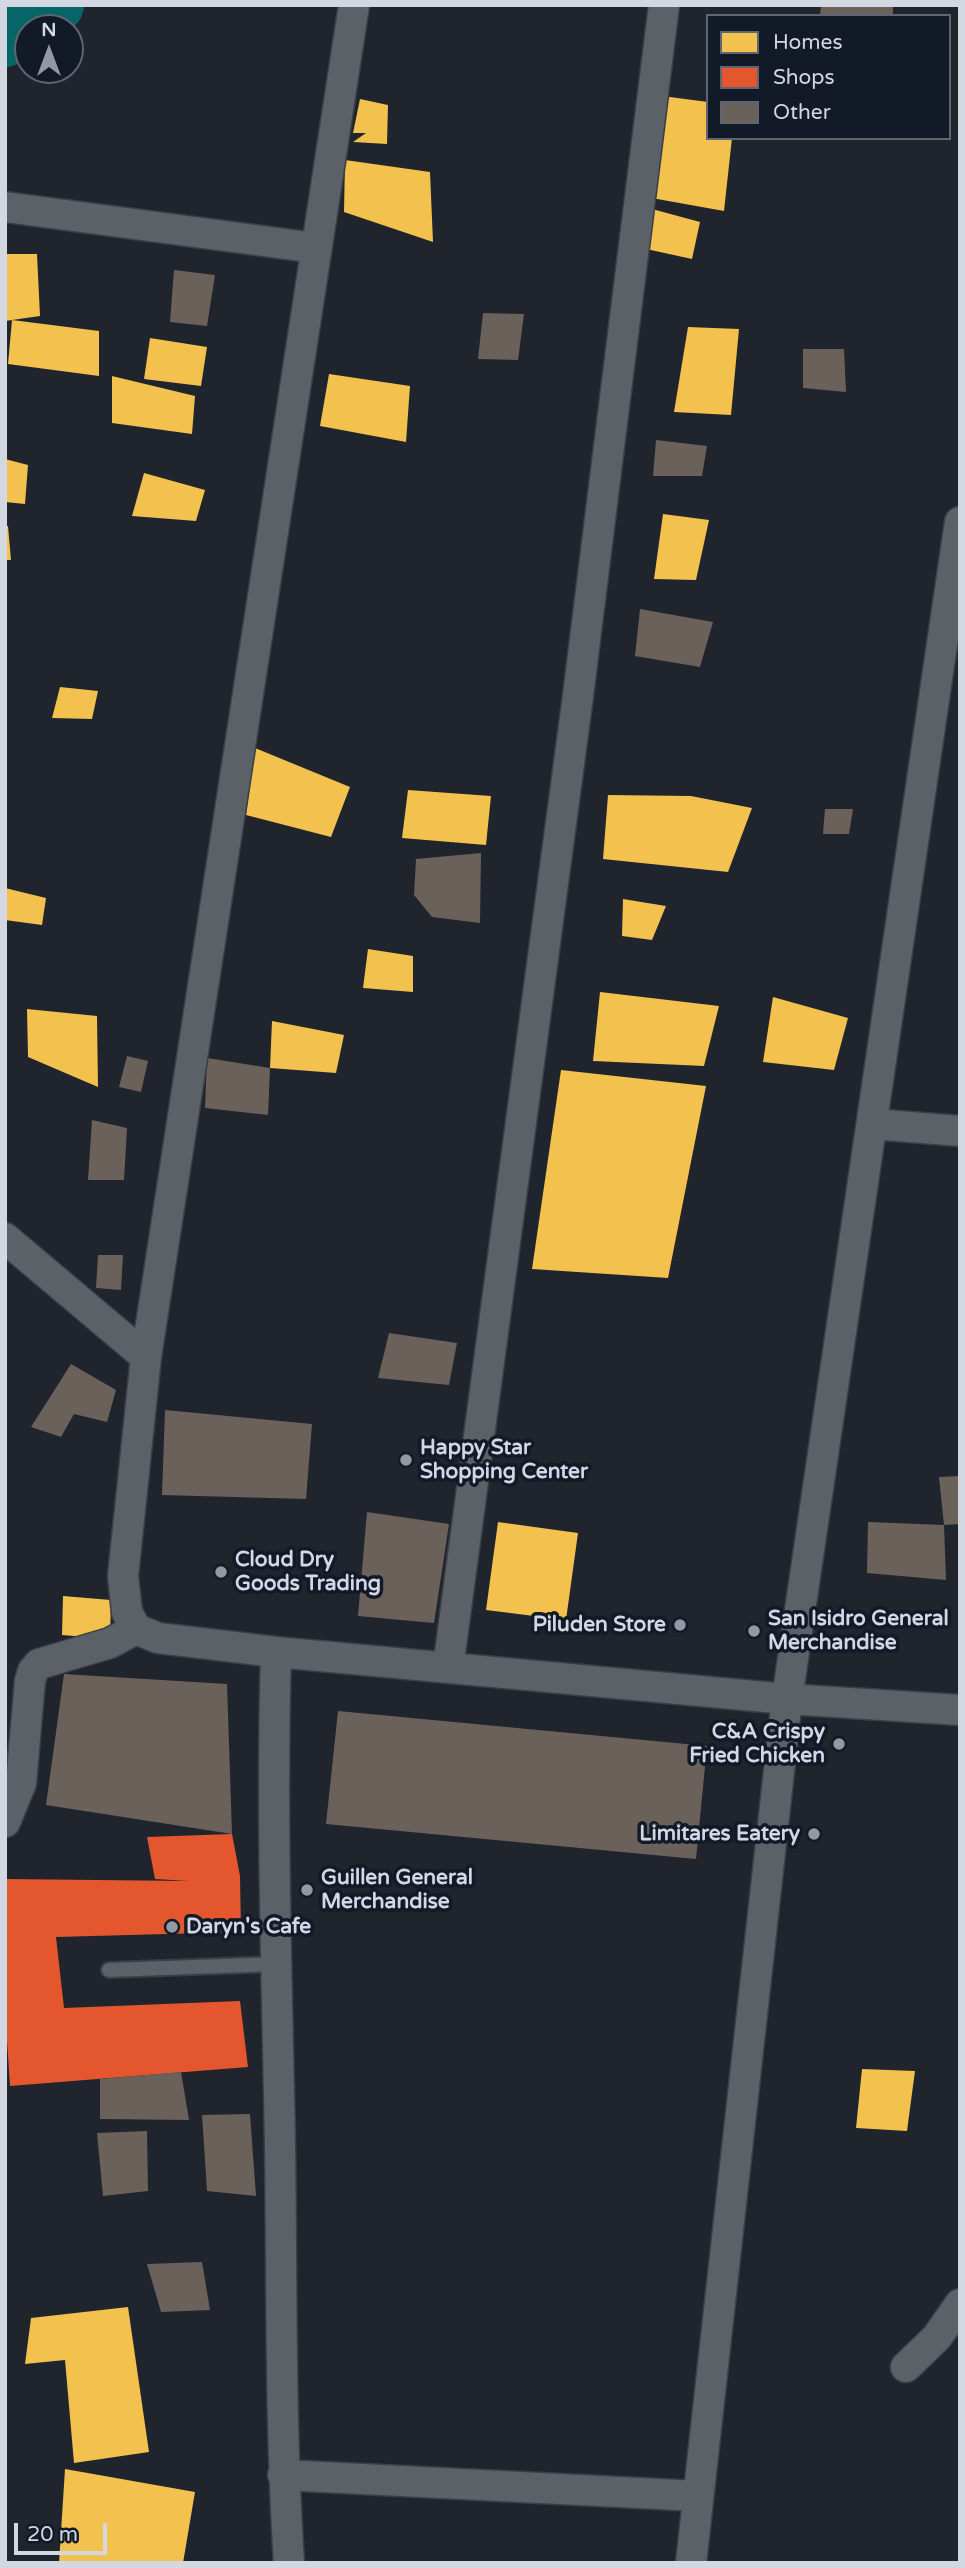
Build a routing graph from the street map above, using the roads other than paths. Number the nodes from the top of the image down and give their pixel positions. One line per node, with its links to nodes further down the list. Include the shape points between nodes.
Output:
1 (354, 5): 4 (street)
2 (664, 5): 12 (street, via 576,710)
3 (5, 207): 4 (street)
4 (316, 248): 9 (street)
5 (960, 522): 6 (street)
6 (872, 1124): 7 (street); 13 (street)
7 (960, 1132)
8 (5, 1238): 9 (street)
9 (146, 1357): 10 (street, via 123,1576 127,1612)
10 (136, 1629): 11 (street, via 158,1638); 15 (street, via 110,1643 51,1659 33,1671 21,1783)
11 (276, 1652): 12 (street); 16 (street)
12 (448, 1668): 13 (street)
13 (787, 1699): 14 (street); 21 (street)
14 (960, 1710)
15 (5, 1822)
16 (277, 1964): 17 (lane); 20 (street)
17 (109, 1970)
18 (960, 2304): 19 (street, via 937,2337)
19 (906, 2367)
20 (283, 2475): 21 (street); 22 (street)
21 (698, 2496): 23 (street)
22 (289, 2563)
23 (691, 2563)

